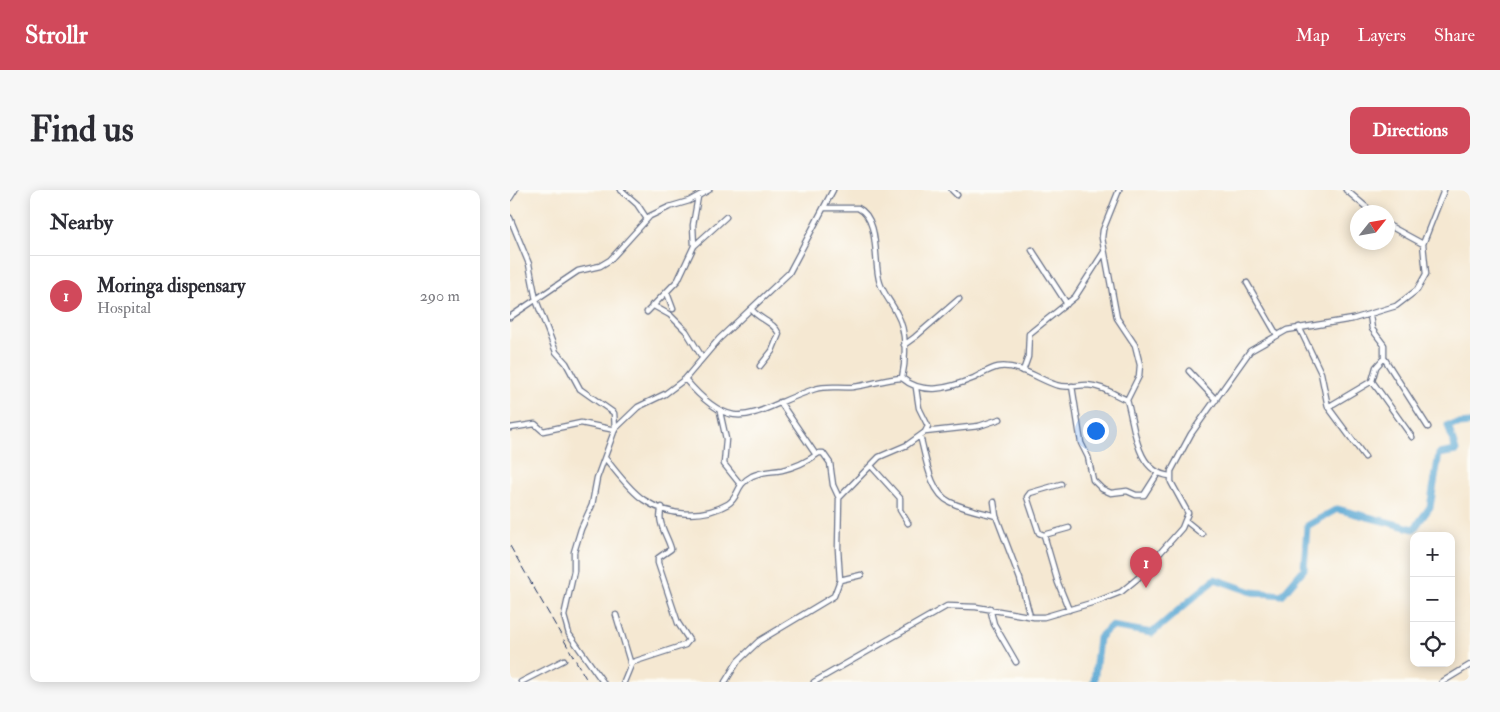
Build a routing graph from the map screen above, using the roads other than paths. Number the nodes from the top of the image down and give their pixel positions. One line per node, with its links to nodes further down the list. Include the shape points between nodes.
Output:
1 (515, 190): 11 (street)
2 (621, 190): 16 (street, via 637,204)
3 (708, 190): 10 (street)
4 (834, 190): 13 (street)
5 (952, 190): 9 (street)
6 (1119, 190): 21 (street, via 1103,230)
7 (1346, 190): 12 (street)
8 (1444, 190): 18 (street)
9 (957, 195)
10 (698, 197): 16 (street, via 669,206); 19 (street, via 693,225)
11 (510, 198)
12 (1364, 205)
13 (825, 208): 29 (street, via 795,265); 35 (street, via 853,206 864,213 873,230 880,283 900,319)
14 (726, 217): 19 (street)
15 (510, 218): 25 (street, via 529,264)
16 (646, 219): 25 (street, via 610,260 578,271)
17 (1395, 229): 18 (street)
18 (1423, 244): 31 (street, via 1426,274 1417,290 1396,306)
19 (694, 246): 23 (street, via 678,280)
20 (1032, 250): 26 (street)
21 (1104, 252): 26 (street); 46 (street, via 1117,318 1138,353 1139,376)
22 (1247, 283): 34 (street)
23 (667, 293): 27 (street); 28 (street)
24 (959, 299): 35 (street)
25 (536, 300): 32 (street); 54 (street, via 556,352 575,383 614,413)
26 (1068, 304): 39 (street, via 1029,334 1028,357)
27 (652, 305): 30 (street); 36 (street, via 670,315 686,331)
28 (673, 309)
29 (752, 310): 36 (street); 38 (street, via 772,324 779,334 772,351)
30 (647, 312)
31 (1370, 315): 33 (street); 37 (street, via 1372,329 1384,345)
32 (510, 317)
33 (1298, 327): 34 (street); 49 (street, via 1321,373)
34 (1277, 335): 47 (street, via 1246,355)
35 (904, 344): 41 (street)
36 (702, 357): 42 (street)
37 (1384, 358): 43 (street); 52 (street)
38 (760, 366)
39 (1023, 371): 44 (street, via 1056,385); 45 (street, via 999,367 941,389)
40 (1189, 372): 47 (street)
41 (902, 378): 45 (street); 48 (street, via 822,388)
42 (685, 379): 50 (street, via 701,398); 54 (street, via 665,394 638,406)
43 (1372, 381): 49 (street); 57 (street)
44 (1072, 386): 46 (street, via 1102,388); 62 (street, via 1082,446 1090,462 1091,476 1098,485 1111,493 1127,491 1144,495)
45 (916, 388): 55 (street, via 919,408 928,426)
46 (1127, 400): 62 (street, via 1141,454 1150,468)
47 (1216, 400): 63 (street, via 1191,434)
48 (780, 402): 50 (street, via 754,414); 58 (street)
49 (1328, 407): 59 (street)
50 (720, 412): 64 (street, via 726,439 724,464)
51 (1000, 419): 55 (street, via 980,426)
52 (1428, 427)
53 (510, 428): 54 (street, via 531,424 538,425 543,431 581,423)
54 (615, 429): 60 (street)
55 (925, 432): 56 (street)
56 (920, 436): 61 (street, via 880,457); 69 (street, via 940,495 949,502)
57 (1412, 437)
58 (816, 455): 64 (street, via 809,462 762,472); 66 (street, via 825,455)
59 (1365, 457)
60 (604, 458): 68 (street, via 643,499); 87 (street, via 592,505 574,552 574,570 564,616 569,634)
61 (872, 467): 66 (street); 71 (street, via 900,498 900,510)
62 (1158, 473): 63 (street)
63 (1170, 476): 70 (street, via 1187,508)
64 (740, 484): 68 (street, via 731,502 715,510 689,515)
65 (1061, 484): 74 (street, via 1028,494 1040,533)
66 (839, 498): 76 (street)
67 (994, 502): 69 (street)
68 (662, 507): 83 (street, via 659,515 671,549 658,558 658,563 678,623 689,640 685,645)
69 (996, 516): 80 (street, via 1020,578)
70 (1186, 521): 73 (street); 78 (street, via 1129,586 1112,596)
71 (908, 523)
72 (1069, 528): 74 (street)
73 (1202, 534)
74 (1044, 535): 78 (street)
75 (861, 575): 76 (street)
76 (840, 580): 89 (street, via 834,596 773,631 744,654)
77 (990, 608): 80 (street); 82 (street, via 994,624); 90 (street, via 947,606)
78 (1069, 610): 80 (street)
79 (616, 615): 83 (street)
80 (1030, 616)
81 (564, 660): 86 (street)
82 (1016, 662)
83 (630, 663): 88 (street)
84 (1470, 665): 85 (street)
85 (1453, 675): 91 (street); 92 (street)
86 (521, 682)
87 (603, 682)
88 (624, 682)
89 (725, 682)
90 (814, 682)
91 (1442, 682)
92 (1457, 682)

